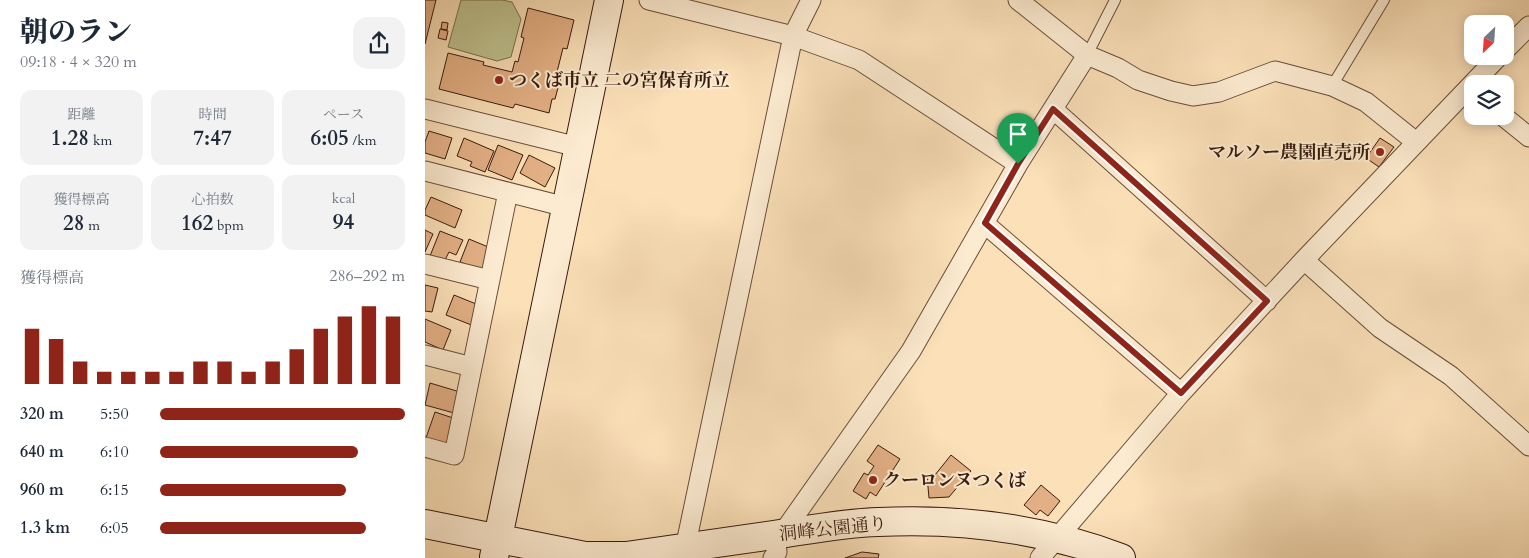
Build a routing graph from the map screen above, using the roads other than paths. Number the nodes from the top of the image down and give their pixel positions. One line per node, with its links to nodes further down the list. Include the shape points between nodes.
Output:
1 (609, 0): 20 (street)
2 (649, 0): 8 (street)
3 (811, 0): 8 (street)
4 (1018, 0): 10 (street)
5 (1115, 0): 10 (lane)
6 (1385, 0): 13 (lane)
7 (1529, 26): 9 (street)
8 (793, 36): 21 (street, via 859,60); 39 (street)
9 (1514, 41)
10 (1087, 55): 13 (street, via 1138,80 1193,96 1219,92 1275,71); 16 (street)
11 (1492, 65): 12 (street)
12 (1483, 75)
13 (1332, 86): 19 (street, via 1366,102)
14 (1464, 97): 19 (street)
15 (425, 109): 20 (street)
16 (1053, 109): 21 (street); 29 (street)
17 (1514, 125): 18 (street)
18 (1529, 137)
19 (1417, 142): 26 (street)
20 (578, 147): 24 (street)
21 (1018, 164): 25 (street)
22 (425, 171): 23 (street)
23 (508, 192): 24 (street); 28 (street)
24 (566, 207): 38 (street)
25 (985, 223): 32 (street); 36 (street, via 911,351)
26 (1304, 260): 29 (street); 33 (street, via 1380,328 1451,376)
27 (425, 264): 28 (street)
28 (490, 280): 31 (street)
29 (1267, 301): 32 (street)
30 (425, 355): 31 (street)
31 (472, 367): 34 (street, via 454,455)
32 (1181, 393): 37 (street)
33 (1529, 446)
34 (425, 448)
35 (425, 524): 38 (street, 洞峰公園通り)
36 (777, 542): 37 (street, 洞峰公園通り, via 878,522 929,522 1023,531); 39 (street, 洞峰公園通り)
37 (1048, 548): 40 (street, 洞峰公園通り, via 1100,550)
38 (496, 549): 39 (street, 洞峰公園通り, via 607,557)
39 (684, 553)
40 (1121, 558)

